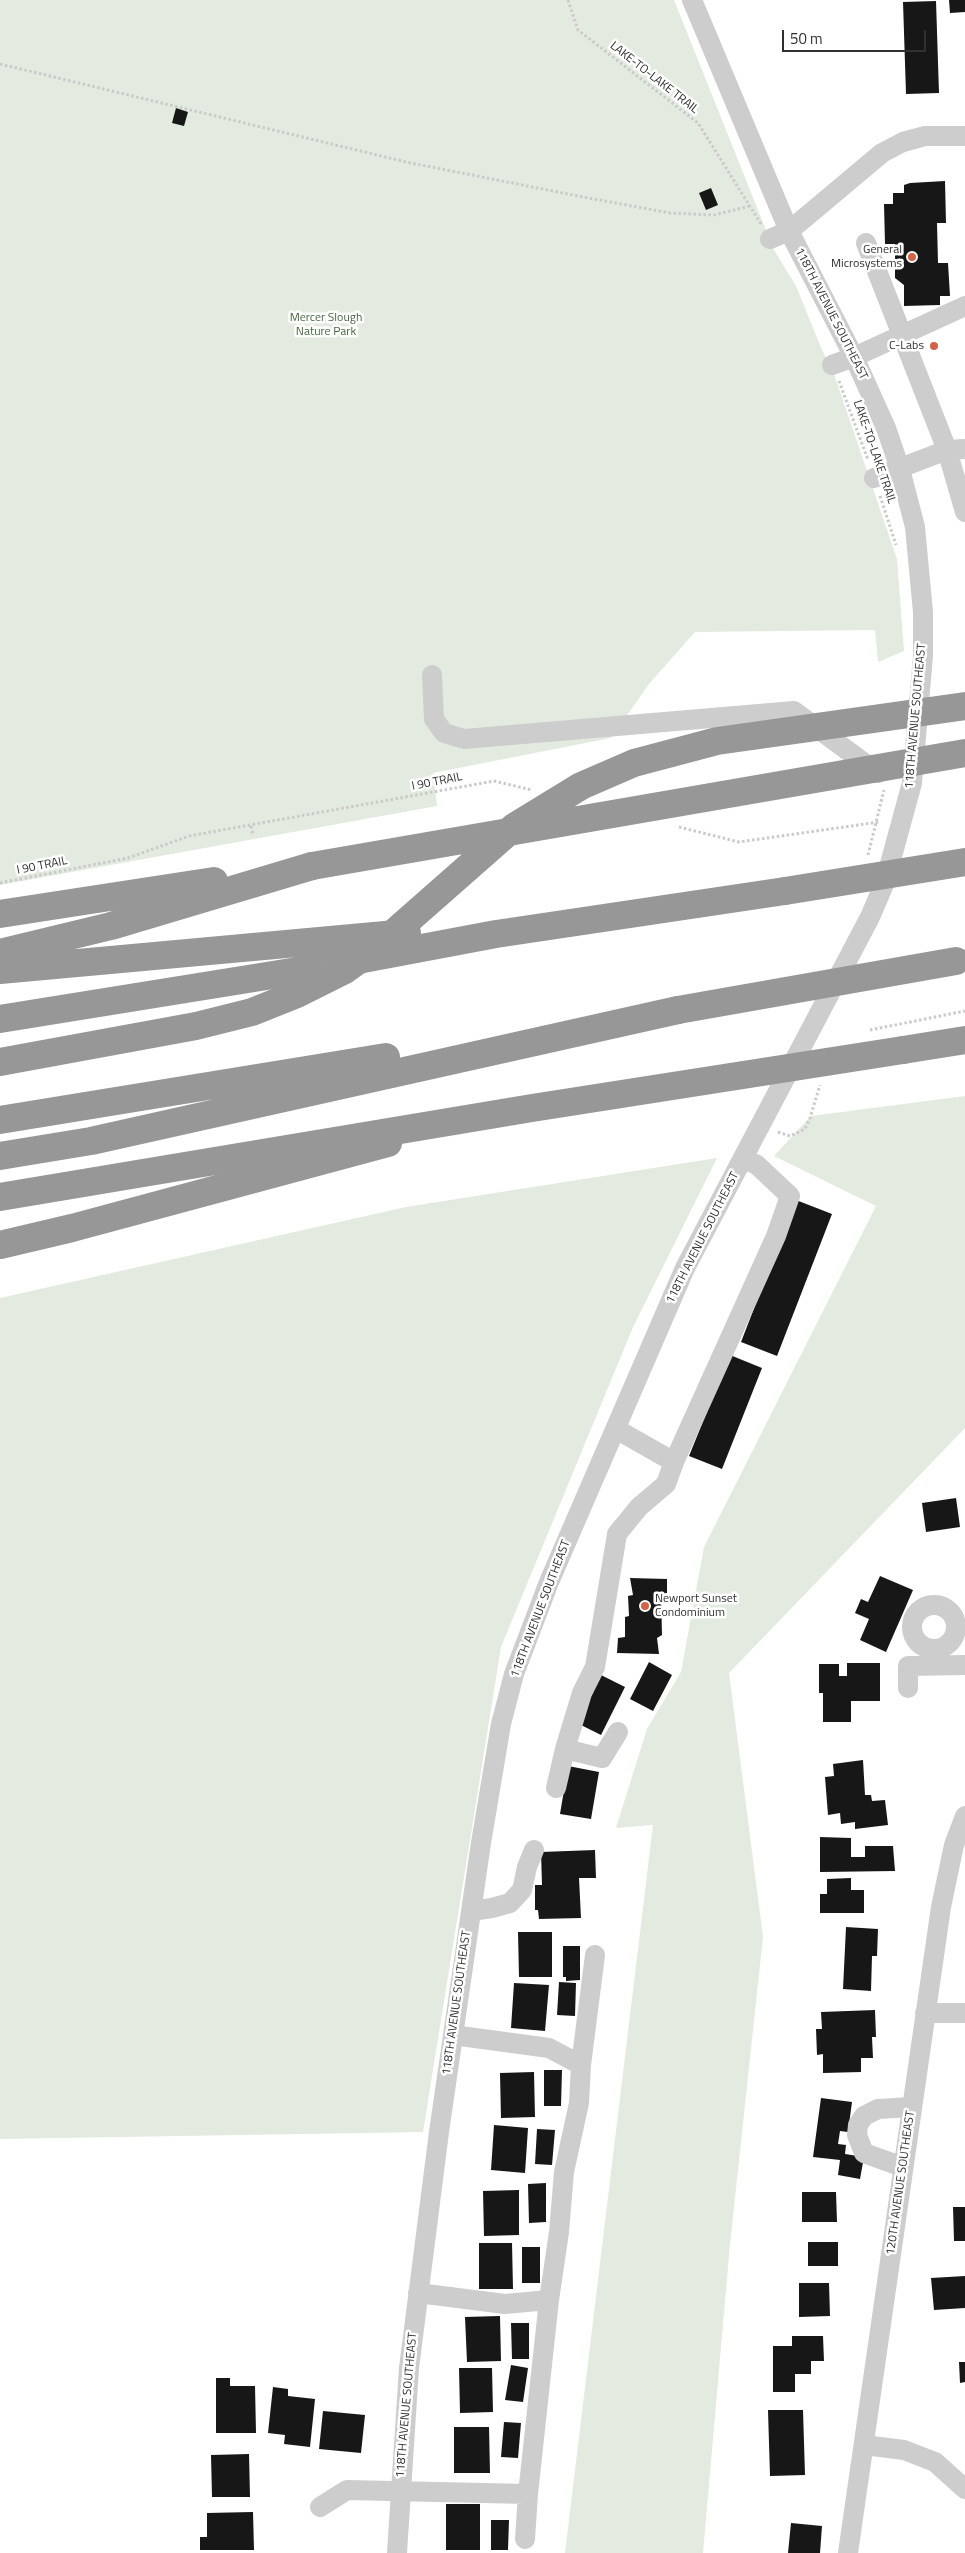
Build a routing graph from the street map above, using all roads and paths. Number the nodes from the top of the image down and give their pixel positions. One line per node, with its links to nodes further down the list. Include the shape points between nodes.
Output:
1 (568, 0): 5 (path, LAKE-TO-LAKE TRAIL, via 578,30 698,123)
2 (692, 0): 6 (street, 118TH AVENUE SOUTHEAST)
3 (0, 64): 5 (path, via 406,162 583,197 670,213 714,215)
4 (965, 136): 6 (street, via 926,136 903,142 882,153)
5 (750, 206): 7 (path, LAKE-TO-LAKE TRAIL)
6 (789, 231): 7 (street); 11 (street, 118TH AVENUE SOUTHEAST)
7 (770, 238)
8 (866, 243): 10 (street)
9 (965, 306): 10 (street)
10 (904, 334): 11 (street); 13 (street)
11 (854, 358): 12 (street); 14 (street, 118TH AVENUE SOUTHEAST, via 886,428)
12 (832, 365): 15 (path, LAKE-TO-LAKE TRAIL)
13 (956, 449): 14 (street); 16 (street)
14 (900, 469): 15 (street); 41 (street, 118TH AVENUE SOUTHEAST, via 915,527 923,612 923,656 912,783 885,882 870,917)
15 (874, 478): 17 (path, LAKE-TO-LAKE TRAIL)
16 (965, 512)
17 (898, 551)
18 (432, 675): 21 (street, via 434,719 444,733 464,739 794,712)
19 (965, 706): 37 (highway, bridge, via 717,741 634,763 581,786 514,827 381,944 345,970 297,994 252,1012 196,1026)
20 (965, 753): 27 (highway, bridge)
21 (886, 778): 23 (path, via 878,822 739,842)
22 (541, 792): 24 (path, I 90 TRAIL, via 494,781)
23 (673, 825)
24 (251, 826): 25 (path); 28 (path, I 90 TRAIL, via 189,836 128,858)
25 (253, 836)
26 (965, 862): 30 (highway, bridge)
27 (312, 866): 29 (highway); 31 (highway, via 111,926)
28 (0, 883)
29 (0, 914)
30 (496, 934): 33 (highway, bridge, via 428,931); 35 (highway, bridge)
31 (0, 953)
32 (960, 960): 34 (highway, bridge)
33 (0, 970)
34 (678, 1010): 39 (highway); 40 (highway, via 91,1141)
35 (0, 1019)
36 (965, 1040): 38 (highway, bridge)
37 (0, 1062)
38 (532, 1108): 42 (highway, bridge); 43 (highway, bridge)
39 (0, 1120)
40 (0, 1156)
41 (743, 1158): 44 (street, 118TH AVENUE SOUTHEAST, via 686,1268); 45 (street, via 757,1165 790,1196 776,1236)
42 (0, 1197)
43 (0, 1244)
44 (616, 1429): 45 (street); 54 (street, 118TH AVENUE SOUTHEAST, via 549,1582 514,1674 501,1724)
45 (674, 1462): 49 (street, via 666,1484 639,1507 617,1534 595,1667 582,1693)
46 (965, 1666): 47 (street, via 908,1666)
47 (908, 1688)
48 (618, 1732): 49 (street, via 602,1758)
49 (565, 1749): 50 (street)
50 (556, 1788)
51 (965, 1816): 53 (street, 120TH AVENUE SOUTHEAST, via 954,1845)
52 (534, 1850): 54 (street, via 522,1890 510,1903)
53 (956, 1872): 57 (street, 120TH AVENUE SOUTHEAST)
54 (471, 1911): 58 (street, 118TH AVENUE SOUTHEAST)
55 (595, 1955): 59 (street)
56 (965, 2012): 57 (street)
57 (925, 2013): 60 (street, 120TH AVENUE SOUTHEAST)
58 (453, 2036): 59 (street, via 549,2048); 62 (street, 118TH AVENUE SOUTHEAST)
59 (581, 2065): 63 (street, via 579,2103 564,2172)
60 (911, 2107): 61 (street, 120TH AVENUE SOUTHEAST); 61 (street, via 878,2109 864,2116 858,2125 857,2135 864,2153)
61 (903, 2168): 64 (street, 120TH AVENUE SOUTHEAST)
62 (418, 2293): 63 (street, via 505,2304); 66 (street, 118TH AVENUE SOUTHEAST, via 408,2368)
63 (549, 2300): 67 (street)
64 (864, 2445): 65 (street, via 904,2450 935,2462); 71 (street, 120TH AVENUE SOUTHEAST)
65 (965, 2489)
66 (399, 2490): 67 (street); 68 (street, via 347,2490); 70 (street, 118TH AVENUE SOUTHEAST)
67 (528, 2494): 69 (street)
68 (320, 2508)
69 (525, 2539)
70 (397, 2553)
71 (848, 2553)

